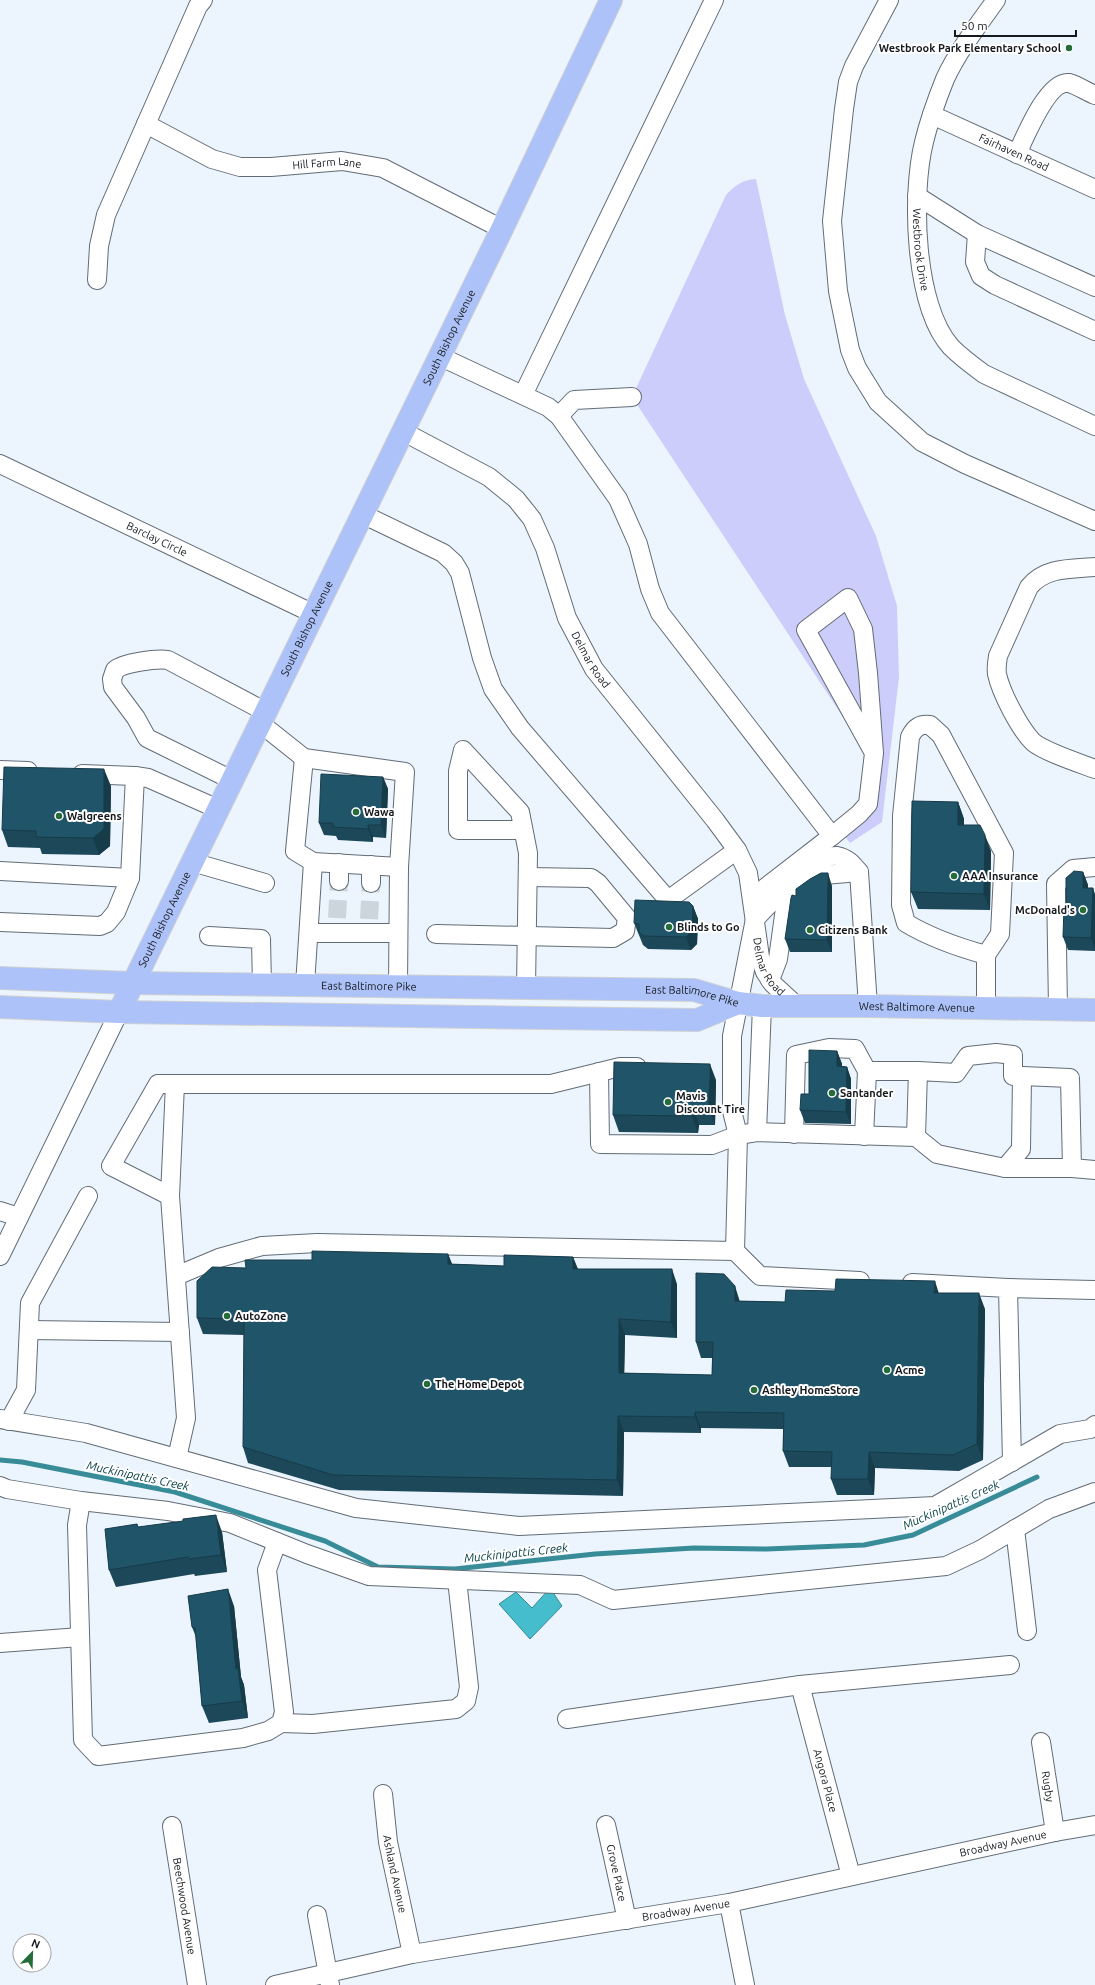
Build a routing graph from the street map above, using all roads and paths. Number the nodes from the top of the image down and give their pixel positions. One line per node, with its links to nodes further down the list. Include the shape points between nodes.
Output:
1 (203, 0): 8 (street, via 198,6)
2 (611, 0): 12 (main road, South Bishop Avenue)
3 (714, 0): 18 (street)
4 (889, 0): 25 (street, via 848,82 832,221 838,291 850,350 857,368 878,402 922,442 965,464)
5 (996, 0): 7 (street, Westbrook Drive, via 966,42 949,73)
6 (1095, 95): 9 (street, via 1069,83 1057,86 1042,104)
7 (932, 115): 9 (street, Fairhaven Road); 11 (street, Westbrook Drive, via 924,143)
8 (146, 124): 12 (street, Hill Farm Lane, via 212,159 240,167 342,161 383,168); 14 (street, via 106,215 99,246)
9 (1017, 154): 10 (street, Fairhaven Road)
10 (1095, 189)
11 (917, 196): 13 (street); 21 (street, Westbrook Drive, via 921,266 927,297 932,315 951,347 984,374)
12 (502, 229): 17 (main road, South Bishop Avenue)
13 (977, 234): 15 (street); 16 (street, via 975,262 981,276 995,285)
14 (97, 280)
15 (1095, 287)
16 (1095, 331)
17 (439, 356): 18 (street); 22 (main road, South Bishop Avenue)
18 (523, 395): 20 (street)
19 (632, 397): 20 (street, via 574,400)
20 (559, 416): 37 (street, via 618,500 638,544 650,589 660,613)
21 (1095, 426)
22 (402, 431): 24 (main road, South Bishop Avenue); 38 (street, Delmar Road, via 489,476 525,509 539,532 568,618 594,669)
23 (0, 464): 27 (street, Barclay Circle)
24 (362, 514): 27 (main road, South Bishop Avenue); 38 (street, via 443,553 454,563 460,573 482,658 494,689 520,728 668,900)
25 (1095, 521)
26 (1095, 567): 31 (street, via 1046,573 1036,578 1029,587 996,664 1003,692 1023,729 1034,742)
27 (314, 614): 28 (main road, South Bishop Avenue)
28 (263, 718): 30 (street); 34 (main road, South Bishop Avenue); 34 (street, via 168,660 129,664 115,670 113,687 147,738)
29 (874, 753): 29 (street, via 863,629 848,598 806,630); 37 (street, via 868,804)
30 (304, 758): 40 (street, via 295,852); 41 (street, via 405,772)
31 (1095, 769)
32 (0, 770): 33 (street)
33 (135, 776): 35 (street, via 148,778); 46 (street)
34 (232, 780): 35 (main road, South Bishop Avenue)
35 (218, 809): 39 (main road, South Bishop Avenue)
36 (523, 830): 36 (street, via 520,812 463,750 458,771 458,830); 45 (street, via 528,853)
37 (832, 836): 48 (street)
38 (737, 850): 48 (street, Delmar Road, via 748,873)
39 (192, 862): 47 (street); 59 (main road, South Bishop Avenue)
40 (313, 862): 41 (street, via 339,872 371,874); 51 (street)
41 (399, 867): 52 (street)
42 (1095, 867): 71 (street, via 1073,869 1056,884)
43 (0, 871): 46 (street)
44 (859, 872): 49 (street, via 849,861 836,856 823,859); 58 (street, via 824,875 808,883 789,898 784,908 778,959); 68 (street)
45 (528, 877): 55 (street); 55 (street, via 591,878 627,918 625,931 613,938)
46 (130, 878): 50 (street, via 116,912 107,923 100,926)
47 (265, 883)
48 (752, 898): 49 (street, Delmar Road)
49 (755, 918): 58 (street, Delmar Road, via 760,957); 65 (street, Delmar Road)
50 (0, 922)
51 (309, 933): 52 (street, via 337,926 369,926); 60 (street)
52 (398, 933): 62 (street)
53 (436, 934): 55 (street)
54 (209, 936): 61 (street, via 261,939)
55 (527, 936): 64 (street)
56 (986, 955): 56 (street, via 1000,934 1004,853 941,735 930,725 921,724 910,737 902,816 901,905 906,923 951,945); 70 (street)
57 (0, 978): 59 (main road, East Baltimore Pike)
58 (770, 980): 67 (street, Delmar Road)
59 (132, 984): 61 (main road, East Baltimore Pike); 73 (main road, South Bishop Avenue)
60 (306, 985): 61 (main road, East Baltimore Pike); 62 (main road, East Baltimore Pike)
61 (262, 986)
62 (398, 986): 63 (main road, East Baltimore Pike)
63 (483, 987): 64 (main road, East Baltimore Pike); 74 (main road)
64 (526, 988): 65 (main road, East Baltimore Pike, via 694,990)
65 (738, 1003): 66 (main road, West Baltimore Avenue); 74 (main road, East Baltimore Pike, via 697,1020); 83 (street, Delmar Road, via 732,1036 732,1111)
66 (762, 1006): 67 (main road, West Baltimore Avenue); 81 (street)
67 (798, 1006): 68 (main road, West Baltimore Avenue)
68 (868, 1006): 70 (main road, West Baltimore Avenue)
69 (0, 1007): 73 (main road, East Baltimore Pike)
70 (986, 1007): 71 (main road, West Baltimore Avenue)
71 (1058, 1009): 72 (main road, West Baltimore Avenue)
72 (1095, 1010)
73 (119, 1012): 74 (main road, East Baltimore Pike); 92 (street, South Bishop Avenue)
74 (483, 1017)
75 (650, 1067): 78 (street, via 620,1067)
76 (867, 1071): 77 (street); 82 (street, via 854,1049 829,1048 796,1055); 84 (street)
77 (918, 1071): 79 (street, via 956,1073 968,1056 996,1053 1013,1055 1013,1076); 85 (street)
78 (599, 1072): 80 (street, via 551,1084); 83 (street, via 600,1144 712,1145)
79 (1022, 1076): 86 (street, via 1021,1149); 87 (street, via 1070,1078)
80 (175, 1084): 90 (street); 90 (street, via 158,1084 111,1166)
81 (757, 1132): 82 (street); 83 (street)
82 (794, 1134): 84 (street)
83 (738, 1135): 93 (street, Delmar Road)
84 (864, 1136): 85 (street)
85 (916, 1137): 86 (street, via 937,1154)
86 (1005, 1168): 87 (street)
87 (1072, 1168): 88 (street)
88 (1095, 1170)
89 (88, 1196): 100 (street, via 30,1302)
90 (170, 1196): 95 (street)
91 (0, 1211): 92 (street)
92 (19, 1217): 94 (street, South Bishop Avenue)
93 (735, 1251): 95 (street, via 317,1243 262,1246 219,1258); 96 (street, via 760,1276)
94 (0, 1256)
95 (176, 1276): 101 (street)
96 (874, 1282)
97 (897, 1283): 98 (street)
98 (1008, 1288): 99 (street); 105 (street)
99 (1095, 1290)
100 (29, 1330): 101 (street); 102 (street, via 26,1390)
101 (180, 1332): 104 (street, via 186,1418)
102 (5, 1420): 104 (street, via 86,1433)
103 (1095, 1425): 105 (street, via 1090,1429 1060,1434)
104 (177, 1458): 105 (street, via 356,1508 519,1526 935,1506)
105 (1012, 1462)
106 (2, 1490): 108 (street)
107 (1095, 1492): 109 (street, via 1049,1509)
108 (81, 1501): 110 (street, via 168,1511 230,1523); 113 (street, via 77,1525)
109 (1015, 1529): 111 (street, via 946,1566 613,1600 580,1585); 112 (street)
110 (277, 1542): 111 (street, via 369,1576); 118 (street, via 267,1570 284,1712)
111 (457, 1580): 118 (street, via 469,1688 466,1701 456,1709 313,1724)
112 (1027, 1631)
113 (80, 1637): 114 (street); 118 (street, via 83,1740 98,1756 243,1738 268,1731)
114 (0, 1643)
115 (1010, 1665): 116 (street)
116 (800, 1685): 117 (street); 125 (street, Angora Place)
117 (567, 1719)
118 (281, 1723)
119 (1041, 1742): 124 (street, Rugby)
120 (383, 1794): 129 (street, Ashland Avenue, via 388,1842)
121 (606, 1825): 128 (street, Grove Place)
122 (1095, 1825): 124 (street, Broadway Avenue)
123 (172, 1826): 131 (street, Beechwood Avenue)
124 (1055, 1832): 125 (street, Broadway Avenue)
125 (851, 1876): 126 (street, Broadway Avenue)
126 (729, 1903): 128 (street, Broadway Avenue); 133 (street)
127 (317, 1915): 130 (street)
128 (627, 1920): 129 (street, Broadway Avenue)
129 (412, 1954): 130 (street, Broadway Avenue)
130 (329, 1980): 132 (street, Broadway Avenue)
131 (197, 1985)
132 (275, 1985)
133 (745, 1985)

